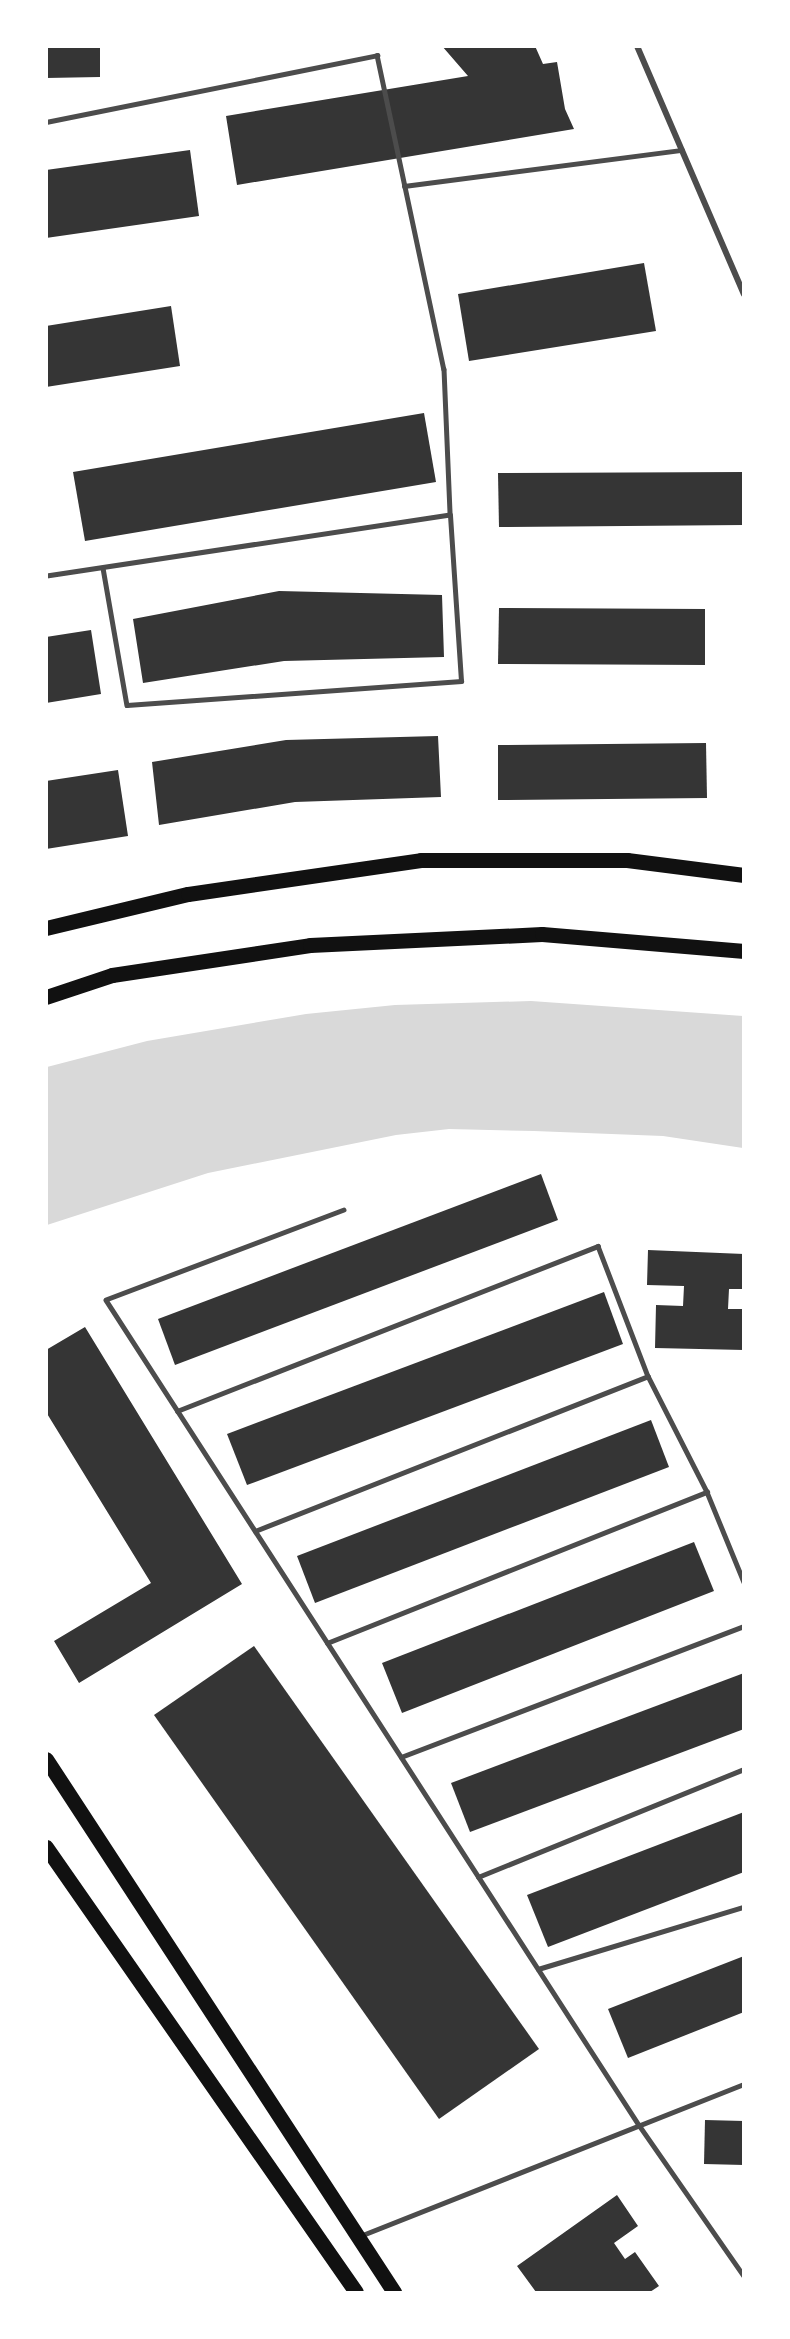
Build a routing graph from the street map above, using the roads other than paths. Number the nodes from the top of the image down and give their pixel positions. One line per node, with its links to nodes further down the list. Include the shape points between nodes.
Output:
1 (637, 46): 3 (street)
2 (46, 122): 4 (lane, via 377,56)
3 (682, 150): 4 (lane); 5 (street)
4 (405, 186): 6 (lane, via 444,369)
5 (744, 294)
6 (450, 515): 7 (lane); 7 (lane, via 461,681 127,705)
7 (103, 568): 8 (lane)
8 (46, 576)
9 (744, 875): 10 (main road, via 627,860 421,860 188,894)
10 (46, 928)
11 (744, 951): 12 (main road, via 542,934 310,945 111,975)
12 (46, 997)
13 (344, 1210): 15 (lane, via 106,1300)
14 (648, 1376): 15 (lane, via 598,1246); 16 (lane); 17 (lane)
15 (177, 1411): 17 (lane)
16 (707, 1492): 18 (lane); 20 (lane)
17 (255, 1531): 20 (lane)
18 (744, 1582)
19 (744, 1626): 21 (lane)
20 (327, 1642): 21 (lane)
21 (400, 1757): 25 (lane)
22 (46, 1759): 30 (main road)
23 (744, 1769): 25 (lane)
24 (46, 1847): 32 (main road)
25 (478, 1877): 27 (lane)
26 (744, 1907): 27 (lane)
27 (538, 1969): 29 (lane)
28 (744, 2084): 29 (lane)
29 (639, 2126): 30 (lane); 31 (lane)
30 (358, 2237): 33 (main road)
31 (744, 2276)
32 (356, 2292)
33 (394, 2292)

